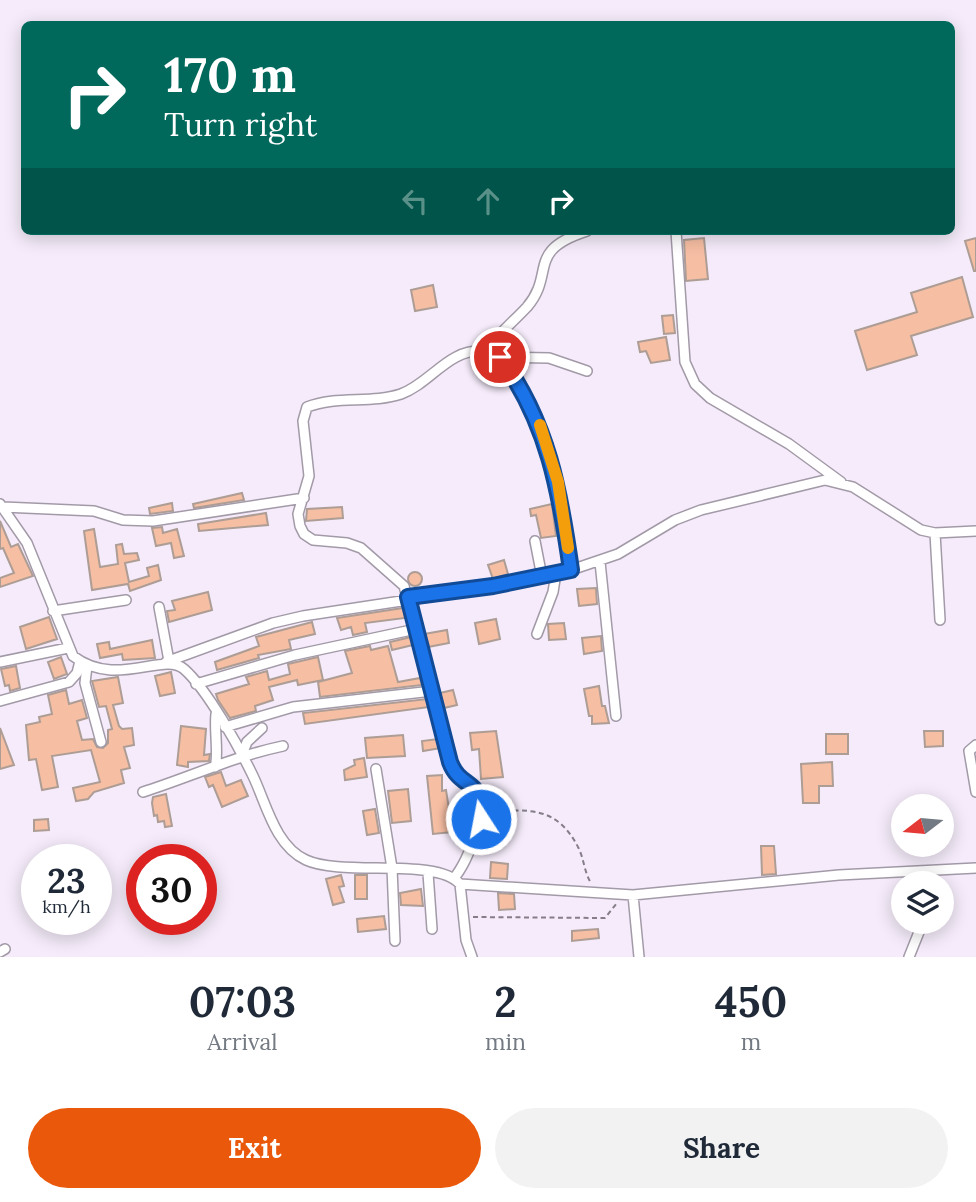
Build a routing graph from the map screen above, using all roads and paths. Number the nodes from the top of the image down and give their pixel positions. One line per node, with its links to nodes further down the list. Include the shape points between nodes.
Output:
1 (577, 235): 3 (street, via 556,244 532,299)
2 (676, 235): 6 (street, via 685,362 695,384)
3 (486, 351): 4 (street); 7 (street, via 452,358 401,394 307,407 303,421 309,476)
4 (500, 357): 5 (street, via 549,358); 13 (street, via 539,423 550,452)
5 (587, 371)
6 (842, 483): 10 (street, via 921,530); 12 (street, via 812,482 701,510)
7 (304, 498): 8 (street, via 153,521 123,520 94,511); 16 (street, via 298,514 304,534 313,540 361,548 398,579)
8 (2, 505): 19 (street, via 27,543)
9 (976, 531): 10 (street)
10 (935, 533): 20 (street)
11 (535, 541): 15 (street)
12 (600, 562): 13 (street); 31 (street)
13 (571, 570): 14 (street)
14 (556, 573): 15 (street); 22 (street)
15 (542, 577): 16 (street)
16 (408, 597): 21 (street); 24 (street, via 274,623)
17 (126, 600): 19 (street)
18 (159, 607): 24 (street)
19 (53, 611): 23 (street)
20 (940, 620)
21 (416, 629): 27 (street, via 295,655); 28 (street)
22 (537, 634)
23 (68, 648): 25 (street); 26 (street)
24 (168, 661): 26 (street, via 125,671); 27 (street, via 184,669)
25 (0, 662)
26 (83, 663): 29 (street, via 69,682); 34 (street)
27 (196, 684): 30 (street)
28 (432, 691): 32 (street, via 293,707); 42 (street, via 454,771 476,788)
29 (0, 701)
30 (216, 713): 32 (street); 38 (street)
31 (616, 716)
32 (225, 727): 37 (street)
33 (262, 728): 37 (street, via 247,742)
34 (102, 742)
35 (283, 746): 37 (street)
36 (972, 748): 41 (street)
37 (242, 755): 38 (street); 43 (street, via 278,832 302,858 331,866)
38 (215, 767): 40 (street)
39 (376, 769): 43 (street)
40 (143, 792)
41 (976, 792)
42 (481, 813): 48 (street); 49 (path, via 547,813 571,836)
43 (392, 868): 46 (street); 55 (street)
44 (976, 868): 45 (street)
45 (930, 871)
46 (428, 873): 48 (street, via 446,873); 53 (street)
47 (891, 873): 51 (street)
48 (457, 881): 49 (street); 52 (street)
49 (597, 893): 50 (street)
50 (622, 895): 51 (street); 52 (path, via 605,918)
51 (633, 895): 57 (street)
52 (464, 917): 56 (street)
53 (432, 929)
54 (918, 934): 58 (street)
55 (395, 941)
56 (472, 957)
57 (639, 957)
58 (909, 957)

